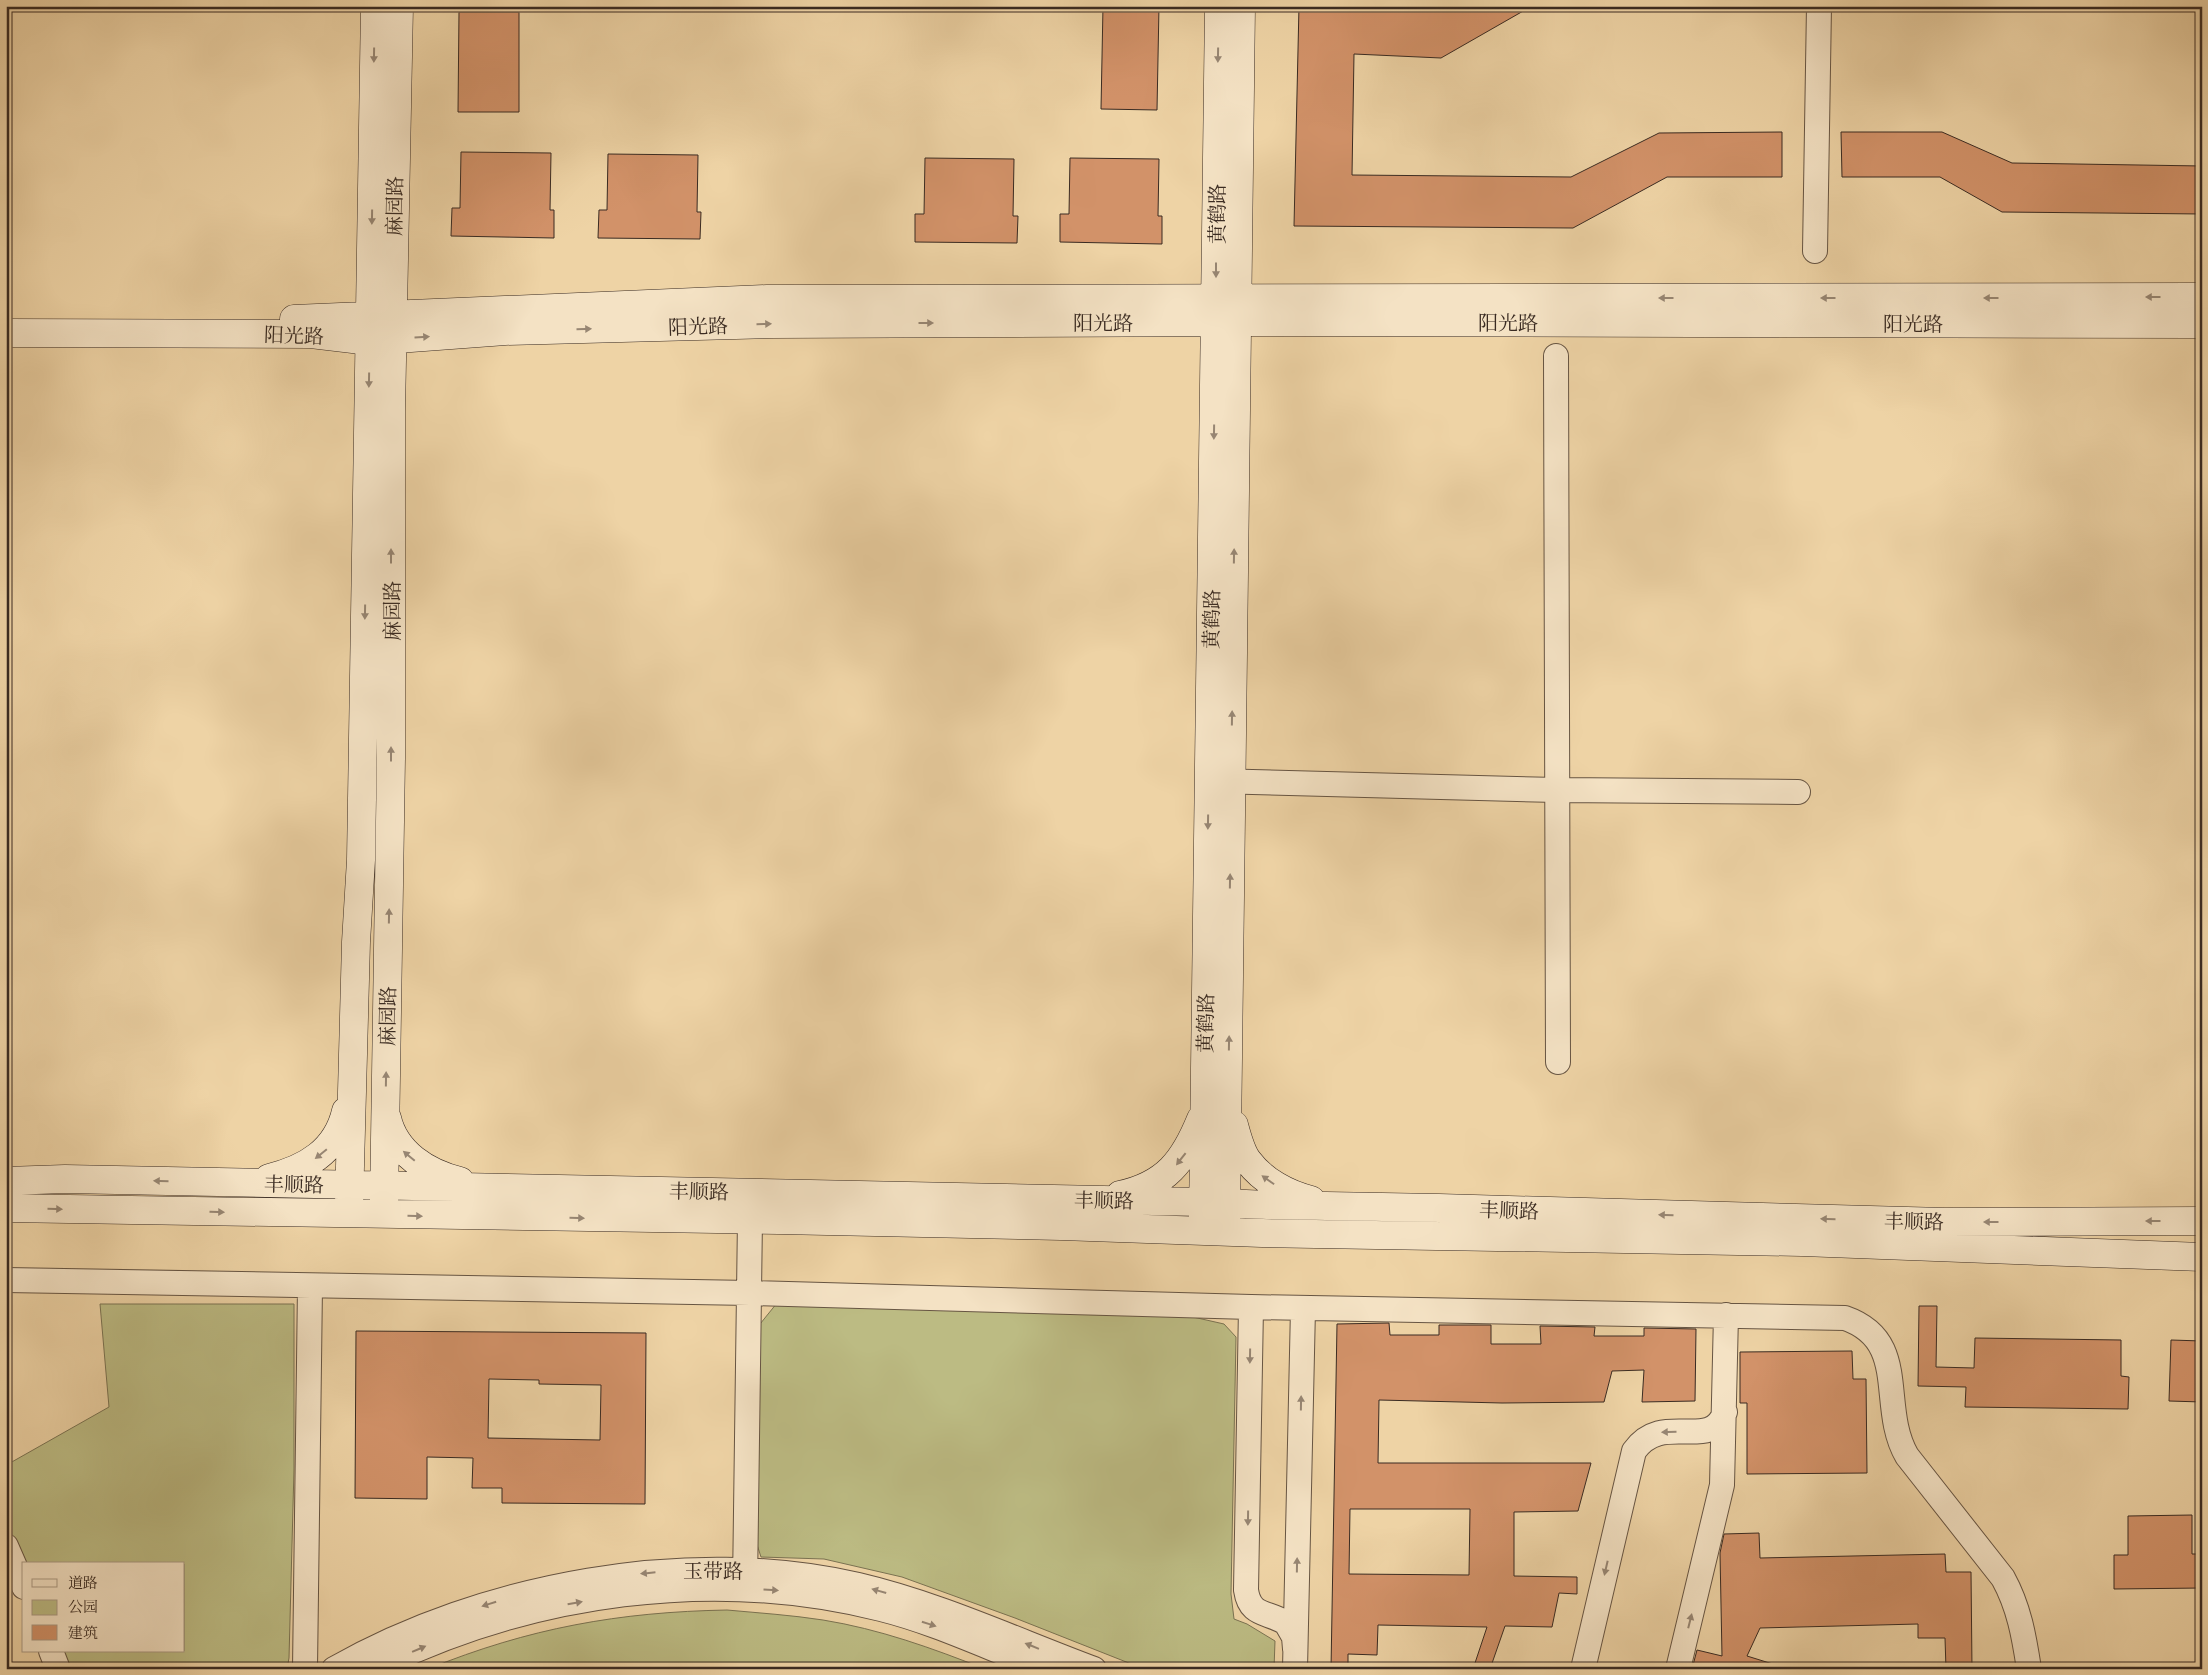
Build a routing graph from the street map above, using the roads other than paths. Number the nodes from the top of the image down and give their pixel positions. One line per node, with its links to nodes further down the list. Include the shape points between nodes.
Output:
1 (375, 6): 11 (main road, one-way to 11)
2 (398, 6): 11 (main road, 麻园路)
3 (1219, 6): 8 (main road, 黄鹤路, one-way to 8)
4 (1241, 6): 8 (main road)
5 (1819, 6): 6 (street)
6 (1815, 251)
7 (2202, 297): 8 (main road, 阳光路, one-way to 8)
8 (1226, 310): 10 (main road, 阳光路); 11 (main road, 阳光路, via 767,298 497,311); 14 (main road, 黄鹤路)
9 (6, 322): 11 (main road, 阳光路, via 309,318)
10 (2202, 324)
11 (381, 327): 12 (main road, 阳光路, via 310,334); 18 (main road, one-way to 18); 20 (main road, 麻园路, one-way to 11, via 391,758)
12 (6, 333)
13 (1556, 356): 15 (street)
14 (1220, 781): 15 (street); 19 (main road, 黄鹤路)
15 (1557, 790): 16 (street); 17 (street)
16 (1798, 792)
17 (1558, 1062)
18 (352, 1080): 22 (main road, one-way to 22, via 344,1120 336,1138 323,1154 302,1167); 23 (main road)
19 (1216, 1082): 26 (main road, one-way to 26, via 1189,1148 1174,1168 1151,1184 1129,1193); 27 (main road, 黄鹤路); 28 (main road, one-way to 19, via 1297,1197 1261,1175 1247,1160)
20 (386, 1105): 24 (main road, 麻园路); 25 (main road, one-way to 20, via 445,1178 420,1164 403,1150 392,1134)
21 (6, 1181): 22 (main road, 丰顺路, one-way to 21)
22 (245, 1183): 23 (main road, 丰顺路)
23 (350, 1186): 24 (main road, 丰顺路); 30 (main road)
24 (384, 1186): 25 (main road, 丰顺路); 31 (main road, 麻园路)
25 (503, 1188): 26 (main road, 丰顺路)
26 (1090, 1199): 27 (main road, 丰顺路)
27 (1215, 1202): 28 (main road, 丰顺路); 34 (main road, 黄鹤路)
28 (1346, 1206): 33 (main road, 丰顺路, one-way to 28, via 1944,1222)
29 (6, 1208): 30 (main road, one-way to 30)
30 (349, 1214): 31 (main road)
31 (383, 1215): 32 (main road, one-way to 32)
32 (750, 1219): 34 (main road); 38 (street)
33 (2202, 1221)
34 (1214, 1231): 35 (main road, via 1812,1242)
35 (2202, 1257)
36 (6, 1280): 37 (street)
37 (310, 1286): 38 (street); 53 (street)
38 (750, 1293): 39 (street); 46 (street)
39 (1251, 1307): 40 (street); 49 (street, one-way to 49, via 1246,1590 1251,1606)
40 (1303, 1308): 41 (street); 48 (street, one-way to 40)
41 (1726, 1315): 42 (street); 60 (street, via 1829,1316 1860,1323 1871,1331 1886,1356 1899,1442 2003,1578 2021,1622)
42 (1725, 1412): 43 (street, via 1718,1425); 44 (street)
43 (1696, 1432): 44 (street, via 1715,1442 1722,1452); 58 (street, one-way to 58, via 1654,1433 1634,1451)
44 (1724, 1465): 59 (street, one-way to 44)
45 (6, 1546): 47 (street)
46 (746, 1579): 54 (street, 玉带路, one-way to 54, via 686,1569 618,1576 547,1589 442,1620); 55 (street, one-way to 46, via 450,1637 543,1609); 56 (street, one-way to 56, via 778,1590 884,1610 938,1627); 57 (street, 玉带路, one-way to 46, via 972,1621 857,1585)
47 (22, 1582)
48 (1297, 1593): 49 (street, via 1292,1610); 51 (street)
49 (1270, 1616): 51 (street, via 1286,1623 1294,1638)
50 (51, 1652): 52 (street)
51 (1295, 1659)
52 (58, 1669)
53 (305, 1669)
54 (334, 1669)
55 (375, 1669)
56 (1044, 1669)
57 (1094, 1669)
58 (1583, 1669)
59 (1678, 1669)
60 (2030, 1669)

